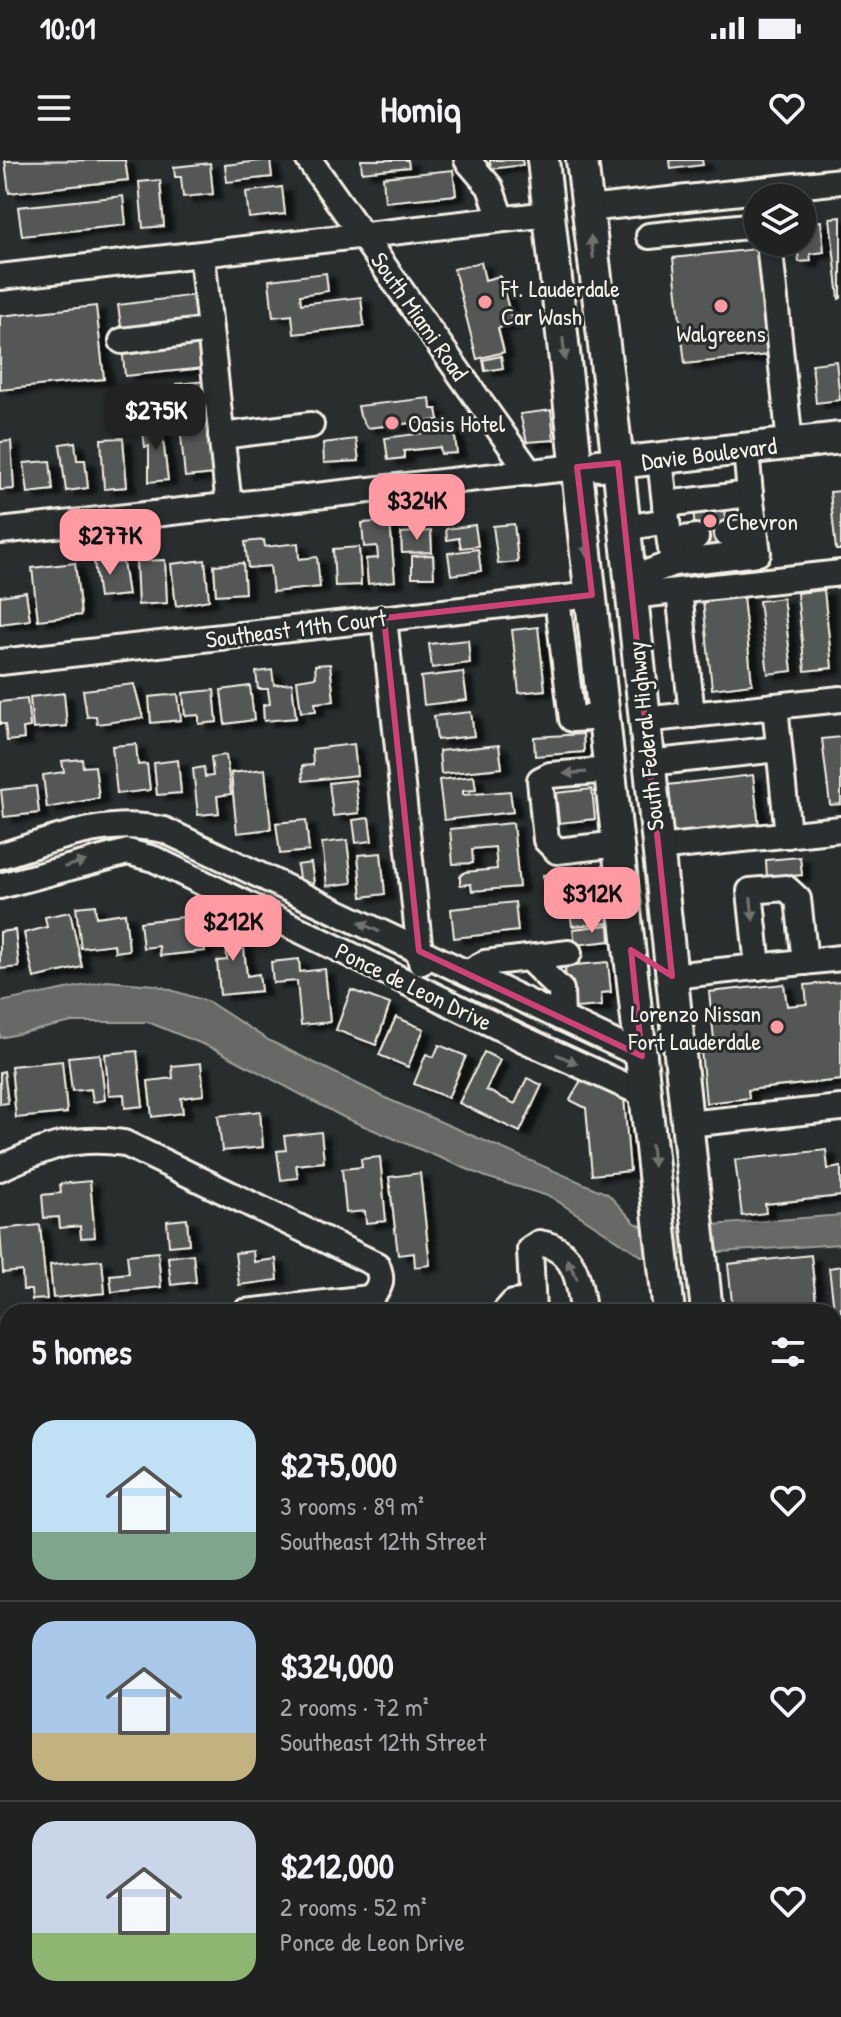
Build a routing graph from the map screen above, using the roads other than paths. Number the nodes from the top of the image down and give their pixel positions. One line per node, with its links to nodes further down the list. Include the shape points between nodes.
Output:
1 (309, 160): 12 (street, South Miami Road)
2 (467, 160): 10 (street, via 490,187)
3 (543, 160): 9 (main road, South Federal Highway)
4 (582, 160): 8 (main road, South Federal Highway)
5 (841, 181): 6 (street)
6 (816, 185)
7 (744, 196): 8 (street)
8 (587, 209): 25 (main road, South Federal Highway, one-way to 8)
9 (549, 214): 10 (street); 26 (main road, South Federal Highway, one-way to 26)
10 (501, 219): 12 (street)
11 (744, 226): 13 (street)
12 (365, 236): 14 (street); 27 (street, South Miami Road)
13 (649, 236)
14 (202, 255): 16 (street); 17 (street)
15 (770, 256): 22 (street)
16 (0, 277)
17 (210, 330): 18 (street); 20 (street)
18 (122, 341)
19 (311, 425): 20 (street)
20 (221, 436): 29 (street)
21 (841, 438): 22 (main road, Davie Boulevard)
22 (790, 444): 23 (main road, Davie Boulevard)
23 (746, 449): 24 (main road, Davie Boulevard); 28 (street)
24 (660, 459): 25 (main road, Davie Boulevard); 33 (street)
25 (618, 463): 26 (main road, Davie Boulevard); 30 (main road, South Federal Highway)
26 (577, 467): 27 (street); 39 (main road, South Federal Highway, one-way to 39)
27 (530, 473): 29 (street)
28 (750, 494): 31 (street); 33 (street)
29 (229, 506): 32 (street)
30 (625, 528): 33 (street); 37 (main road, South Federal Highway)
31 (754, 530): 33 (street, via 758,553); 34 (street)
32 (0, 531)
33 (669, 532): 35 (street); 37 (street)
34 (727, 534)
35 (696, 537)
36 (841, 573): 38 (street)
37 (630, 588): 38 (street); 51 (main road, South Federal Highway)
38 (679, 591): 49 (street)
39 (592, 595): 40 (street, Southeast 11th Court); 42 (main road, South Federal Highway)
40 (557, 599): 41 (street, Southeast 11th Court); 43 (street)
41 (384, 618): 44 (street, Southeast 11th Court); 62 (street)
42 (596, 640): 43 (street); 45 (main road, South Federal Highway)
43 (562, 643): 46 (street)
44 (0, 662)
45 (601, 683): 46 (street); 50 (main road, South Federal Highway)
46 (568, 687): 50 (street, via 572,719)
47 (841, 699): 48 (street)
48 (775, 706): 49 (street); 52 (street)
49 (692, 715): 51 (street)
50 (605, 717): 54 (main road, South Federal Highway)
51 (643, 720): 53 (main road, South Federal Highway)
52 (779, 749): 53 (street); 56 (street)
53 (648, 763): 58 (main road, South Federal Highway)
54 (611, 770): 57 (main road, South Federal Highway); 57 (street, one-way to 57, via 540,780 546,840 557,851)
55 (841, 829): 56 (street)
56 (788, 835): 58 (street)
57 (619, 844): 61 (main road, South Federal Highway)
58 (657, 848): 69 (main road, South Federal Highway)
59 (0, 856): 62 (street, Ponce de Leon Drive, one-way to 59, via 164,830 134,823 105,826)
60 (0, 886): 70 (street, Ponce de Leon Drive, one-way to 70, via 128,852 154,859)
61 (628, 929): 69 (main road, via 653,965); 74 (main road)
62 (419, 951): 68 (street, Ponce de Leon Drive); 70 (street)
63 (569, 953): 64 (street)
64 (528, 958): 68 (street, via 485,963); 72 (street, via 561,990)
65 (841, 958): 66 (street)
66 (805, 962): 67 (street); 67 (street, one-way to 67, via 798,899 786,888 750,891)
67 (758, 967): 69 (street)
68 (467, 973): 71 (street, Ponce de Leon Drive)
69 (672, 976): 77 (main road, South Federal Highway)
70 (424, 990): 73 (street, Ponce de Leon Drive)
71 (540, 1008): 72 (street, Ponce de Leon Drive); 73 (street)
72 (562, 1018): 74 (street, Ponce de Leon Drive)
73 (523, 1039): 75 (street, Ponce de Leon Drive, one-way to 75)
74 (642, 1056): 75 (main road); 77 (main road, via 665,1077)
75 (646, 1095): 82 (main road, one-way to 82)
76 (841, 1108): 77 (street)
77 (687, 1124): 83 (main road, South Federal Highway)
78 (0, 1168): 79 (street, via 50,1146 91,1138 124,1143 377,1265 382,1276 379,1290 369,1298)
79 (316, 1304)
80 (532, 1304): 81 (street, one-way to 80, via 569,1259 539,1243 530,1249)
81 (582, 1304)
82 (668, 1304)
83 (706, 1304)

